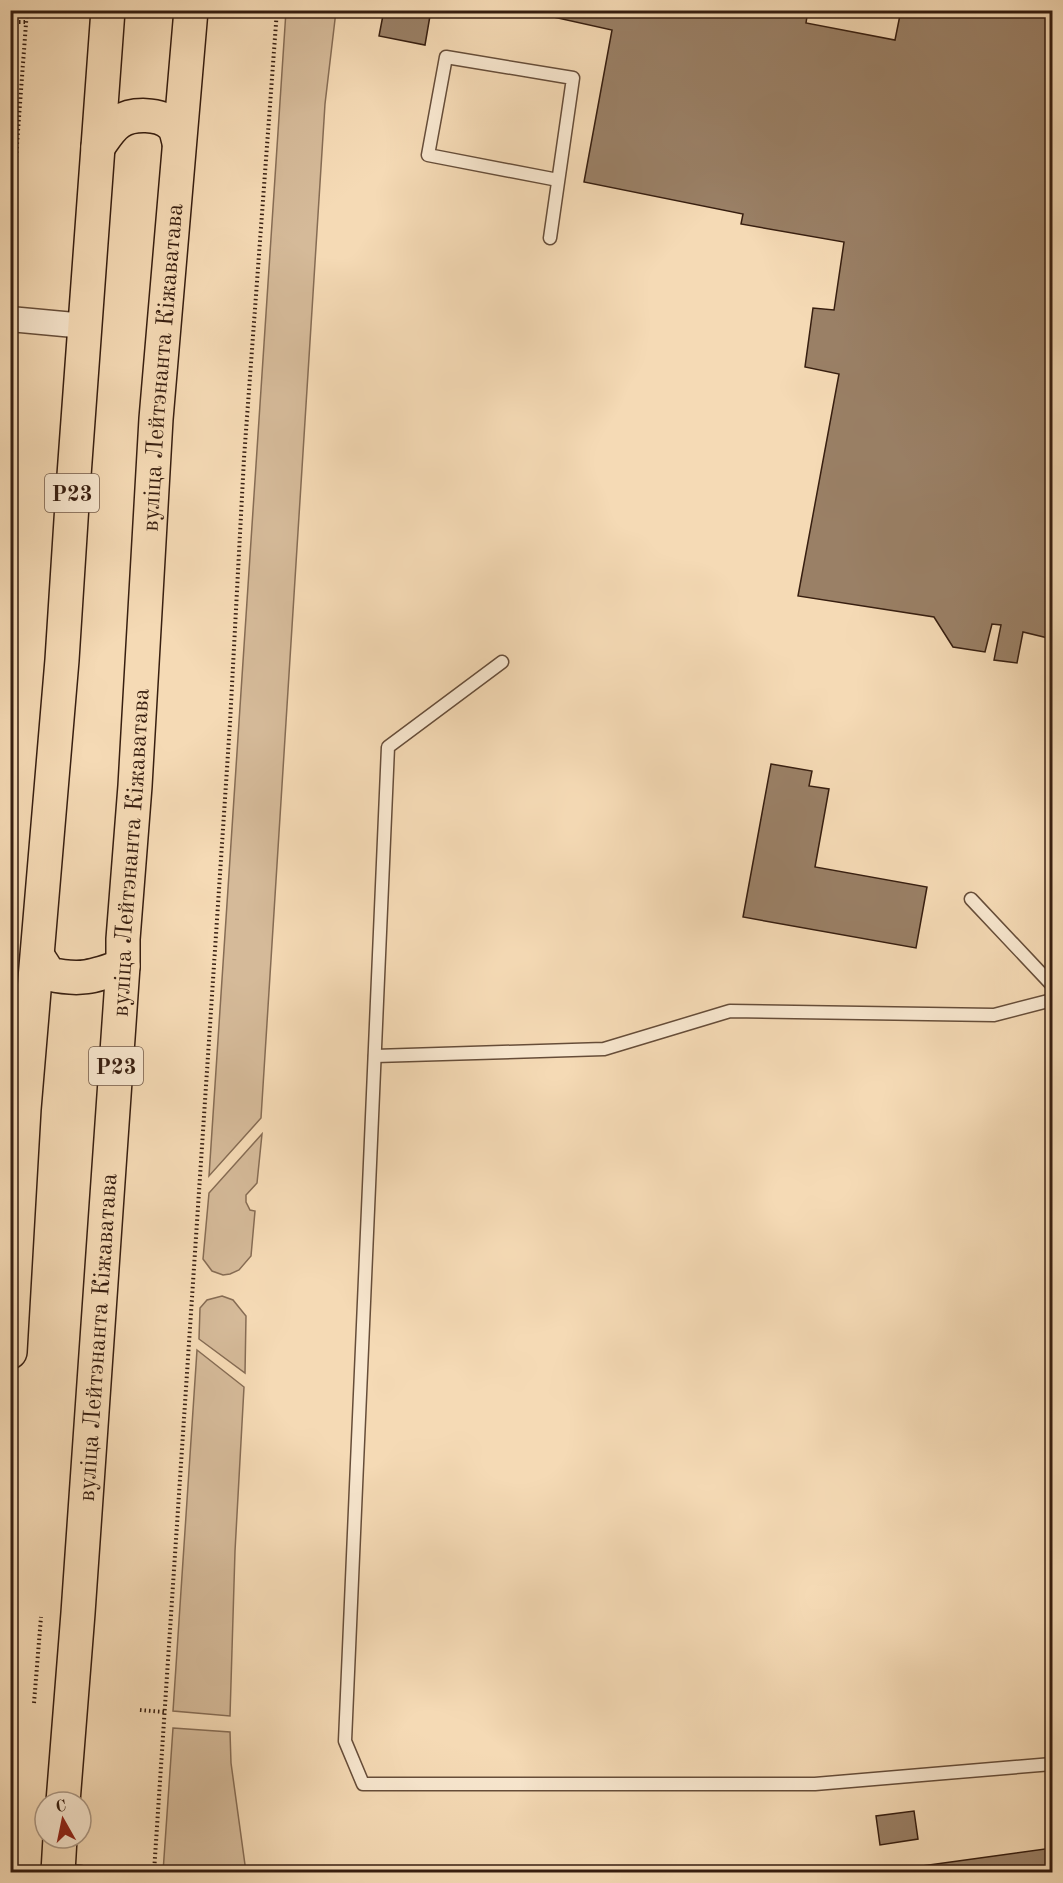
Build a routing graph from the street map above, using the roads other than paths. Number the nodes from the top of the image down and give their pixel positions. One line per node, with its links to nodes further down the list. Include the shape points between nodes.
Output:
1 (108, 10): 4 (main road, Р23)
2 (191, 10): 3 (main road, вуліца Лейтэнанта Кіжаватава / Р23)
3 (179, 142): 4 (main road, via 170,123 140,116 117,123); 12 (main road, вуліца Лейтэнанта Кіжаватава / Р23, via 156,408)
4 (98, 147): 8 (main road, Р23)
5 (558, 180): 5 (lane, via 573,78 446,57 428,155); 6 (lane)
6 (550, 238)
7 (10, 319): 8 (street)
8 (85, 326): 11 (main road, Р23)
9 (502, 662): 15 (lane, via 388,747)
10 (971, 899): 13 (lane)
11 (38, 957): 12 (main road, via 49,974 71,979); 16 (main road, Р23, via 24,1109)
12 (123, 966): 18 (main road, вуліца Лейтэнанта Кіжаватава / Р23)
13 (1053, 985)
14 (1053, 1000): 15 (lane, via 994,1015 730,1011 604,1049)
15 (375, 1056): 17 (lane, via 345,1741 363,1784 815,1784)
16 (10, 1352)
17 (1053, 1764)
18 (64, 1790)

